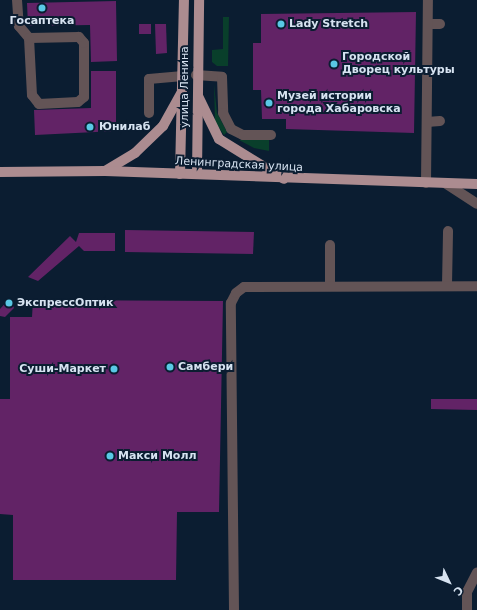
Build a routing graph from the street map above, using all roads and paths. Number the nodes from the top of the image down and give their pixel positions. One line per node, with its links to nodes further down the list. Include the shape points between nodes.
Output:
1 (17, 0): 7 (lane, via 19,26)
2 (184, 0): 9 (main road, улица Ленина)
3 (199, 0): 8 (main road, улица Ленина)
4 (428, 0): 5 (lane)
5 (428, 24): 6 (lane); 13 (lane)
6 (440, 24)
7 (29, 38): 7 (lane, via 32,95 39,104 78,102 84,97 84,44 79,37)
8 (196, 75): 11 (main road, улица Ленина); 15 (lane, via 222,77 223,113 231,129 243,135)
9 (182, 76): 10 (main road, улица Ленина); 12 (lane, via 149,79)
10 (182, 92): 16 (main road, via 163,126 135,153); 18 (main road, улица Ленина)
11 (196, 93): 19 (main road, улица Ленина); 20 (main road, via 219,139)
12 (149, 113)
13 (427, 122): 14 (lane); 21 (lane)
14 (440, 122)
15 (271, 135)
16 (105, 171): 17 (main road, Ленинградская улица); 18 (main road, Ленинградская улица)
17 (0, 172)
18 (180, 174): 19 (main road, Ленинградская улица)
19 (198, 174): 20 (main road, Ленинградская улица)
20 (287, 180): 21 (main road, Ленинградская улица)
21 (426, 183): 22 (main road, Ленинградская улица)
22 (445, 183): 23 (main road, Ленинградская улица); 24 (lane)
23 (477, 184)
24 (477, 204)
25 (448, 231): 27 (lane)
26 (330, 245): 28 (lane)
27 (447, 285): 28 (lane); 29 (lane)
28 (330, 286): 31 (lane, via 244,287 236,293 232,303)
29 (477, 286)
30 (477, 572): 32 (lane, via 467,592)
31 (234, 610)
32 (467, 610)

